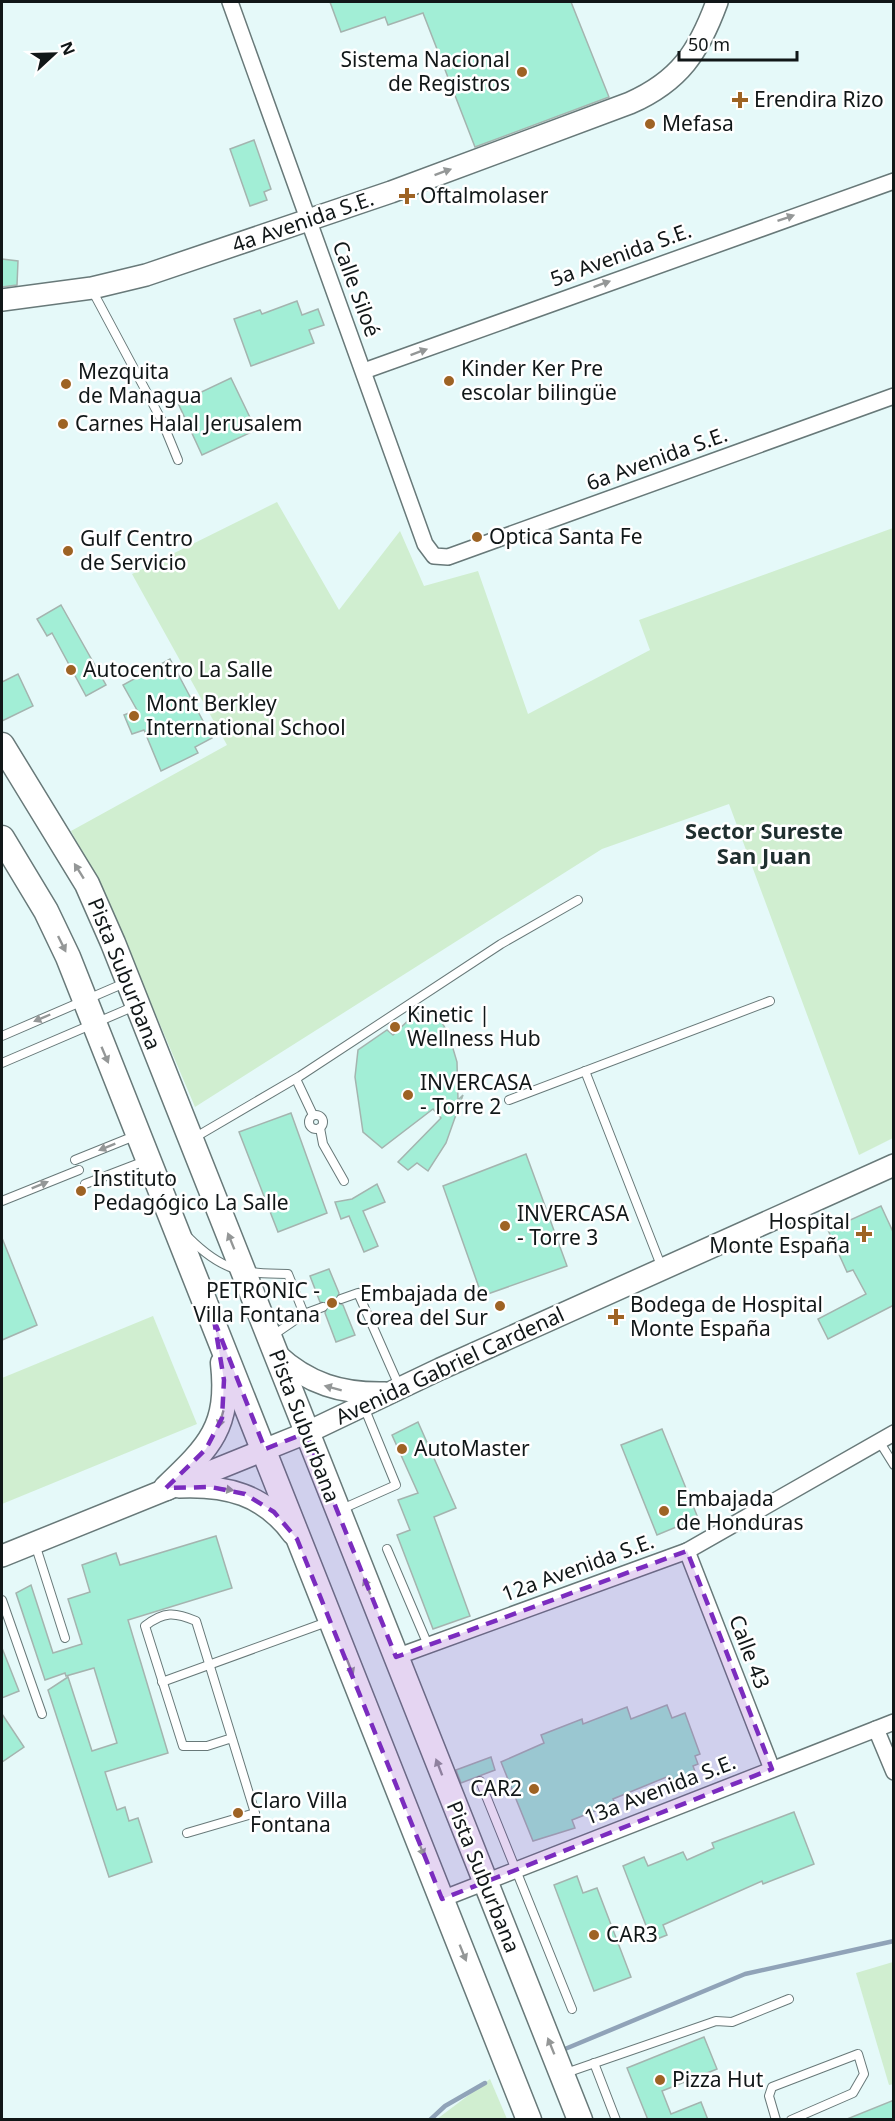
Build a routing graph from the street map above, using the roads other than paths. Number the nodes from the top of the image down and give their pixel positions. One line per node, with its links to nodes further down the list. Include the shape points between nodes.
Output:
1 (230, 2): 4 (street, Calle Siloé)
2 (717, 2): 4 (street, 4a Avenida S.E., one-way to 2, via 656,92 679,71 704,38)
3 (894, 181): 7 (street, 5a Avenida S.E., one-way to 3)
4 (309, 220): 5 (street, 4a Avenida S.E., via 146,275); 7 (street, Calle Siloé)
5 (92, 288): 6 (street, 4a Avenida S.E.); 9 (lane, via 162,421)
6 (2, 300)
7 (364, 371): 10 (street, Calle Siloé, via 425,544)
8 (894, 396): 10 (street, 6a Avenida S.E., via 448,557)
9 (178, 460)
10 (434, 556)
11 (2, 745): 14 (main road, Pista Suburbana, one-way to 11, via 87,884)
12 (2, 838): 15 (main road, one-way to 15, via 46,911)
13 (578, 900): 22 (lane, via 501,944)
14 (128, 981): 15 (lane); 17 (main road, Pista Suburbana)
15 (83, 1001): 18 (main road); 19 (lane, one-way to 19)
16 (770, 1001): 21 (lane)
17 (137, 1005): 18 (lane); 25 (main road, Pista Suburbana)
18 (93, 1025): 20 (lane); 24 (main road, one-way to 24)
19 (2, 1036)
20 (2, 1063)
21 (585, 1071): 23 (lane); 34 (lane)
22 (296, 1079): 25 (lane); 30 (lane, via 313,1115 324,1122 320,1128 323,1144)
23 (509, 1100)
24 (138, 1135): 26 (lane, one-way to 26); 27 (main road)
25 (190, 1140): 35 (main road, Pista Suburbana, one-way to 25)
26 (75, 1160)
27 (148, 1160): 31 (lane); 33 (main road)
28 (894, 1165): 34 (street, Avenida Gabriel Cardenal)
29 (79, 1170): 32 (lane, one-way to 29)
30 (344, 1181)
31 (85, 1184)
32 (2, 1201)
33 (174, 1223): 35 (lane, via 226,1268); 39 (main road)
34 (663, 1270): 41 (street, Avenida Gabriel Cardenal)
35 (244, 1273): 38 (lane, via 288,1274); 40 (main road, Pista Suburbana)
36 (341, 1299): 41 (lane, via 358,1293)
37 (322, 1307): 38 (lane)
38 (304, 1314): 40 (lane)
39 (214, 1320): 46 (main road); 48 (main road, one-way to 48, via 225,1380 222,1418 206,1449)
40 (273, 1346): 41 (street, one-way to 40, via 359,1393 324,1386 303,1376); 43 (main road, Pista Suburbana)
41 (396, 1390): 42 (street, Avenida Gabriel Cardenal)
42 (363, 1406): 43 (street, Avenida Gabriel Cardenal); 49 (lane, via 396,1485)
43 (306, 1432): 46 (street, Avenida Gabriel Cardenal); 49 (main road, Pista Suburbana)
44 (894, 1433): 45 (street, 12a Avenida S.E.)
45 (879, 1441): 47 (lane); 52 (street, 12a Avenida S.E.)
46 (265, 1449): 48 (street, Avenida Gabriel Cardenal); 53 (main road)
47 (894, 1465)
48 (166, 1488): 50 (street, Avenida Gabriel Cardenal); 53 (street, one-way to 53, via 225,1489 256,1499 281,1519)
49 (337, 1511): 60 (main road, Pista Suburbana, one-way to 49)
50 (35, 1543): 54 (street, Avenida Gabriel Cardenal); 58 (lane)
51 (387, 1549): 59 (lane)
52 (687, 1551): 59 (street, 12a Avenida S.E.); 67 (street, Calle 43)
53 (306, 1553): 56 (main road)
54 (2, 1556)
55 (2, 1600): 57 (lane)
56 (332, 1620): 61 (lane); 73 (main road, one-way to 73)
57 (6, 1624): 63 (lane)
58 (65, 1638)
59 (428, 1645): 60 (street, 12a Avenida S.E.)
60 (396, 1657): 72 (main road, Pista Suburbana, one-way to 60)
61 (210, 1665): 62 (lane); 62 (lane, via 196,1622 178,1613 156,1617 145,1626); 66 (lane)
62 (162, 1683): 66 (lane, via 183,1746 207,1746)
63 (42, 1714)
64 (894, 1722): 65 (street, 13a Avenida S.E.)
65 (876, 1729): 67 (street, 13a Avenida S.E.); 68 (street)
66 (232, 1738): 70 (lane, via 255,1813)
67 (772, 1769): 71 (street, 13a Avenida S.E.)
68 (894, 1772)
69 (480, 1780): 71 (lane)
70 (187, 1833)
71 (515, 1868): 72 (street, 13a Avenida S.E.); 75 (lane)
72 (484, 1880): 73 (street, 13a Avenida S.E.); 77 (main road, Pista Suburbana, one-way to 72)
73 (441, 1899): 78 (main road, one-way to 78)
74 (789, 1999): 76 (lane, via 732,2022 716,2021)
75 (572, 2009)
76 (594, 2063): 77 (lane); 80 (lane)
77 (562, 2074): 79 (main road, Pista Suburbana)
78 (530, 2120)
79 (580, 2120)
80 (616, 2120)
81 (776, 2120): 82 (lane, via 768,2096 772,2087 858,2054 864,2074 853,2092)
82 (791, 2120)

